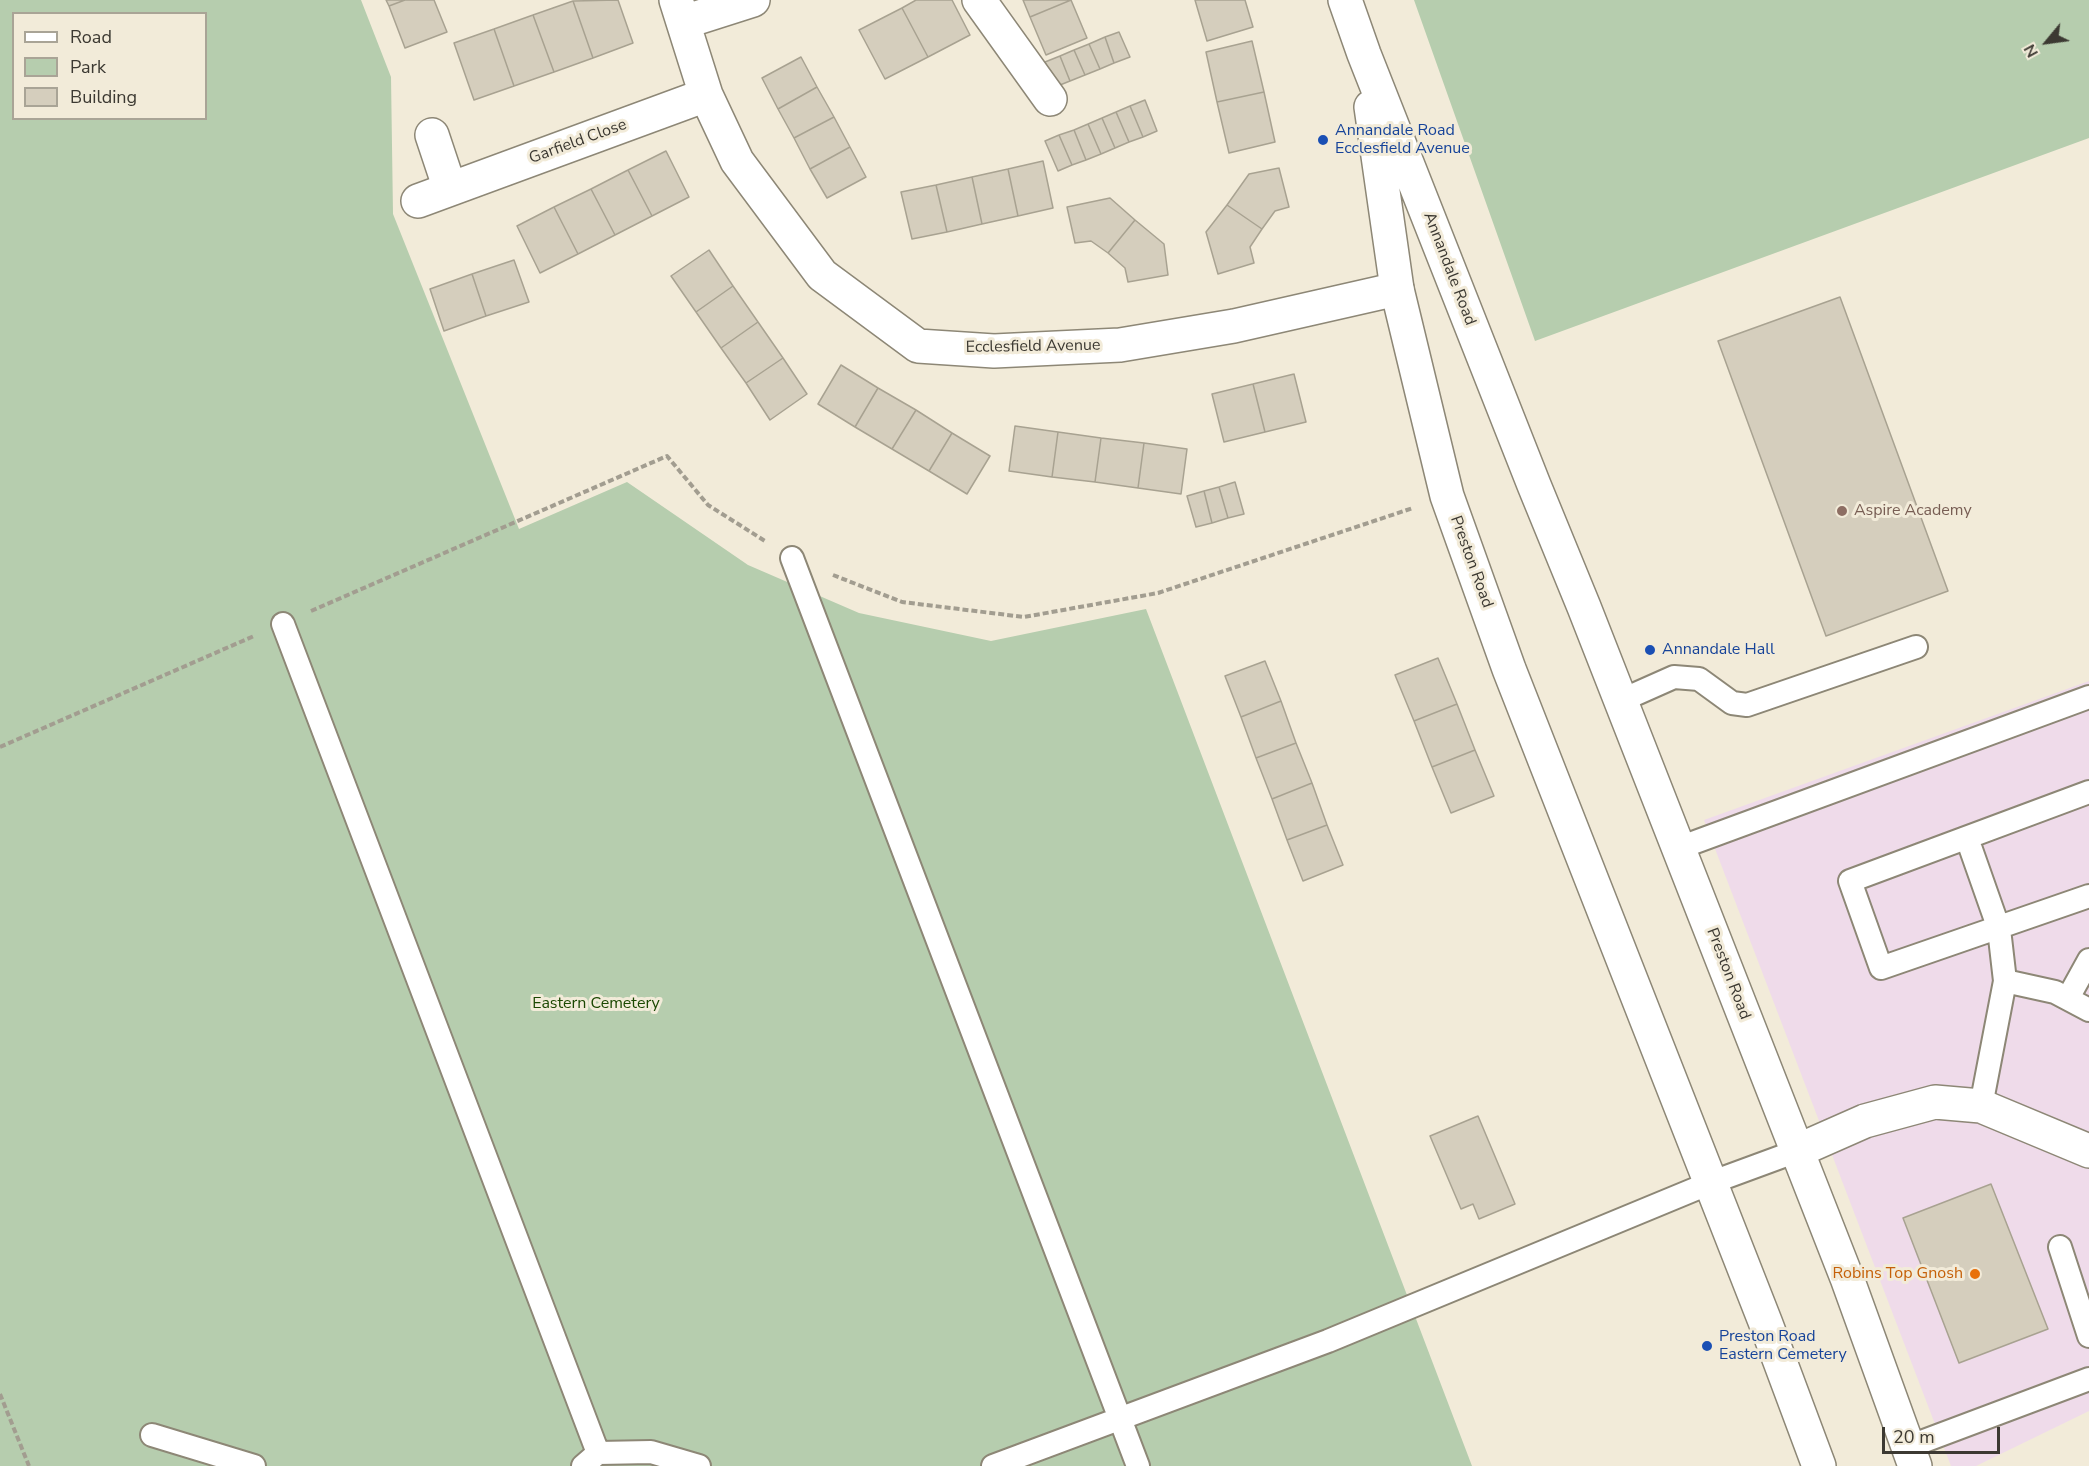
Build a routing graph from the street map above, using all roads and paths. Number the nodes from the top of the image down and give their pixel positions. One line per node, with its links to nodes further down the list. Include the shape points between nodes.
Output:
1 (753, 0): 4 (street)
2 (979, 0): 7 (street)
3 (1346, 0): 5 (street, Annandale Road)
4 (680, 11): 6 (street, Ecclesfield Avenue)
5 (1364, 54): 11 (street, Annandale Road); 12 (street, Annandale Road)
6 (706, 95): 9 (street, Garfield Close); 11 (street, Ecclesfield Avenue, via 737,161 822,274 918,346 994,351 1120,345 1234,326)
7 (1050, 99)
8 (432, 135): 9 (street)
9 (450, 189): 10 (street, Garfield Close)
10 (418, 201)
11 (1397, 289): 13 (street, Annandale Road)
12 (1534, 484): 18 (street, Preston Road)
13 (1448, 496): 14 (path, via 1158,593 1024,617 902,603); 32 (street, Preston Road, via 1509,669)
14 (792, 558): 15 (path, via 708,505 667,456); 37 (lane)
15 (283, 624): 19 (path); 40 (lane)
16 (1916, 647): 18 (lane, via 1747,705 1732,703 1700,680 1674,677)
17 (2089, 698): 22 (lane)
18 (1620, 701): 22 (street, Preston Road)
19 (0, 747)
20 (2089, 792): 21 (lane)
21 (1967, 838): 24 (lane); 24 (lane, via 1850,881 1881,968)
22 (1679, 848): 30 (street, Preston Road)
23 (2089, 896): 24 (lane)
24 (1999, 929): 26 (lane)
25 (2089, 960): 27 (lane)
26 (2005, 981): 27 (lane); 29 (lane)
27 (2068, 998): 28 (lane)
28 (2089, 1010)
29 (1981, 1106): 30 (street, via 1935,1102 1865,1121); 31 (street)
30 (1797, 1151): 32 (lane); 39 (street, Preston Road)
31 (2089, 1151)
32 (1710, 1183): 37 (lane, via 1328,1341); 46 (street, Preston Road)
33 (2060, 1247): 34 (lane)
34 (2089, 1336)
35 (2089, 1379): 39 (lane)
36 (0, 1394): 41 (path)
37 (1120, 1418): 44 (lane); 45 (lane)
38 (152, 1435): 42 (lane)
39 (1912, 1456)
40 (591, 1460): 43 (lane, via 651,1452)
41 (29, 1466)
42 (254, 1466)
43 (699, 1466)
44 (993, 1466)
45 (1138, 1466)
46 (1820, 1466)

